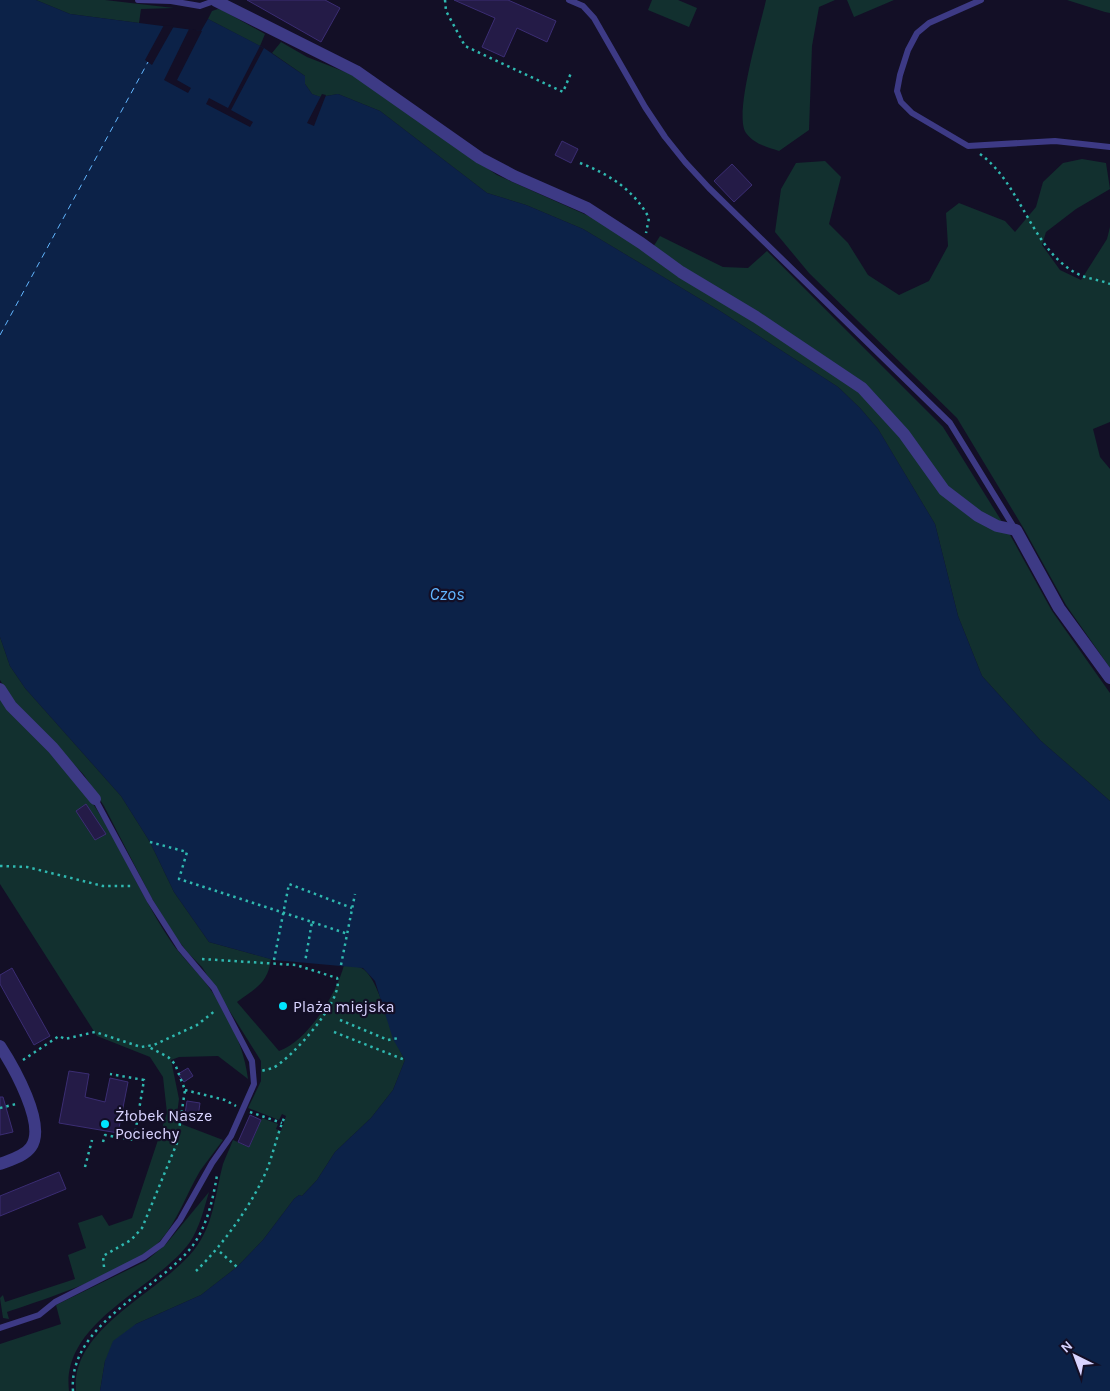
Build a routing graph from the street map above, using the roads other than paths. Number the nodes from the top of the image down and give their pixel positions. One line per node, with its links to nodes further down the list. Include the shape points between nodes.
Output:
1 (138, 0): 4 (lane, via 200,6)
2 (569, 0): 6 (lane, via 583,6 594,18 665,138 709,188 950,423)
3 (981, 0): 5 (lane, via 929,23 917,32 900,74 897,91 901,102 912,113 968,146 1055,141)
4 (216, 1): 6 (street, via 356,71 480,158 587,208 680,272 756,317 862,388 904,434 944,490 984,519)
5 (1110, 147)
6 (1016, 530): 7 (street, via 1059,608)
7 (1110, 678)
8 (0, 689): 9 (street, via 11,706 59,755)
9 (95, 799): 12 (lane, via 150,901 188,957 214,988 244,1043 255,1072 254,1084 231,1136 162,1244 144,1257 55,1302 39,1315)
10 (0, 1046): 11 (street, via 13,1066 36,1126 34,1142 25,1153)
11 (0, 1164)
12 (0, 1328)

